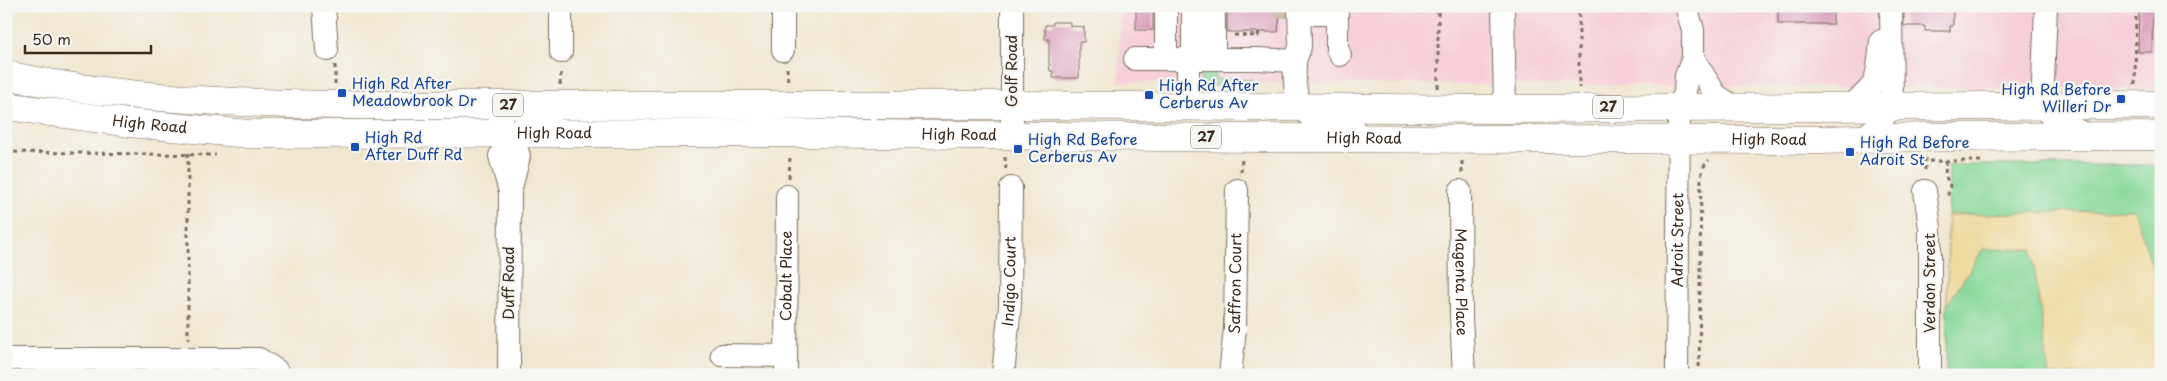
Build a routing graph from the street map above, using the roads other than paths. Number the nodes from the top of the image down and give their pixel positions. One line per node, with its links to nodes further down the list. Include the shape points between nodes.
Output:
1 (324, 6): 14 (street)
2 (560, 6): 16 (street)
3 (783, 6): 15 (street)
4 (1012, 6): 26 (street, Golf Road)
5 (1166, 6): 19 (street)
6 (1194, 6): 20 (street)
7 (1214, 6): 20 (street)
8 (1503, 6): 36 (street)
9 (1882, 6): 31 (street, via 1875,83 1865,95)
10 (1891, 6): 33 (street)
11 (2046, 6): 34 (street)
12 (1685, 11): 22 (street, via 1693,30)
13 (1293, 17): 17 (street, via 1337,14 1337,49); 18 (street)
14 (327, 50)
15 (783, 50)
16 (561, 52)
17 (1340, 55)
18 (1292, 56): 20 (street); 35 (street, via 1295,95)
19 (1166, 58): 20 (street); 21 (street)
20 (1198, 58): 32 (street)
21 (1135, 59)
22 (1687, 59): 29 (street, Adroit Street); 30 (street, via 1716,95)
23 (6, 75): 24 (main road, High Road / 27, via 129,94 250,103)
24 (452, 105): 25 (main road, High Road / 27); 37 (street, via 481,112)
25 (563, 105): 26 (main road, High Road / 27); 37 (street)
26 (1012, 105): 32 (main road, High Road / 27); 38 (street, Golf Road)
27 (2161, 105): 34 (main road, High Road / 27)
28 (6, 106): 37 (main road, High Road / 27, via 188,130 249,134)
29 (1686, 106): 30 (main road, High Road / 27); 36 (main road, High Road / 27); 44 (street, Adroit Street)
30 (1733, 106): 31 (main road, High Road / 27)
31 (1848, 106): 33 (main road, High Road / 27)
32 (1188, 107): 35 (main road, High Road / 27)
33 (1892, 107): 34 (main road, High Road / 27); 43 (street)
34 (2042, 107): 40 (street, High Road, via 2056,121)
35 (1302, 108): 36 (main road, High Road / 27); 41 (street, via 1283,124); 42 (street, via 1310,117 1326,125)
36 (1504, 109)
37 (512, 134): 38 (main road, High Road / 27); 54 (street, Duff Road, via 500,156 510,192)
38 (1012, 136): 41 (main road, High Road / 27)
39 (2161, 136): 40 (main road, High Road / 27)
40 (2094, 137): 43 (main road, High Road / 27)
41 (1255, 138): 42 (main road, High Road / 27)
42 (1399, 138): 44 (main road, High Road / 27)
43 (1862, 139): 44 (main road, High Road / 27)
44 (1693, 146): 58 (street, Adroit Street); 59 (street, Adroit Street)
45 (1011, 188): 55 (street, Indigo Court, via 1010,306)
46 (1237, 190): 56 (street, Saffron Court, via 1235,329)
47 (1926, 190): 60 (street, Verdon Street, via 1930,228)
48 (1460, 191): 57 (street, Magenta Place, via 1460,317)
49 (787, 196): 52 (street, Cobalt Place)
50 (722, 354): 52 (street, Cobalt Place)
51 (6, 359): 53 (street, via 259,359)
52 (786, 365)
53 (279, 375)
54 (509, 375)
55 (1003, 375)
56 (1230, 375)
57 (1464, 375)
58 (1677, 375)
59 (1693, 375)
60 (1930, 375)

